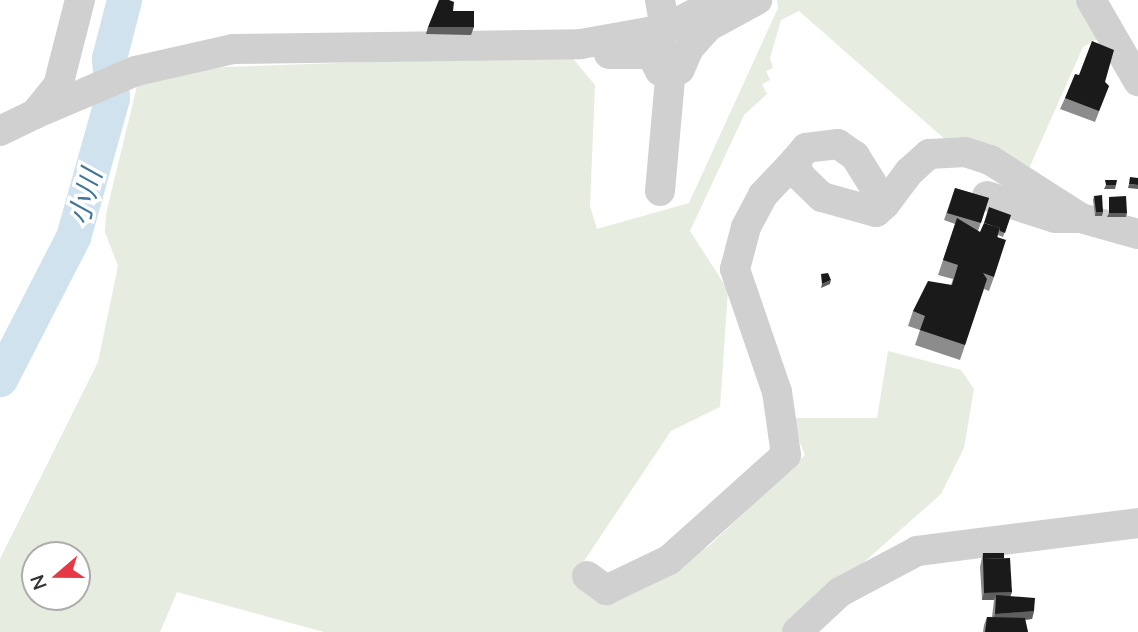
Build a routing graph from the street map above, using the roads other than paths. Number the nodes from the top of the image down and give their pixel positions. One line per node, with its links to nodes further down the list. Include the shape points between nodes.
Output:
1 (80, 0): 9 (street, via 58,86)
2 (720, 0): 5 (street)
3 (757, 0): 7 (street, via 709,26 689,48 680,69)
4 (1091, 0): 8 (street)
5 (665, 19): 7 (street); 9 (street, via 581,44 233,50 136,72)
6 (608, 54): 7 (street, via 651,54 660,71)
7 (671, 74): 12 (street)
8 (1138, 81)
9 (36, 114): 10 (street)
10 (0, 131)
11 (795, 161): 14 (street, via 800,176 822,197 876,212); 14 (street, via 806,148 838,144 855,156); 18 (street, via 763,195 747,227 735,269 777,392 786,455 669,560 606,590)
12 (660, 191)
13 (987, 196): 15 (street, via 1055,218)
14 (885, 204): 15 (street, via 929,154 945,150 990,160)
15 (1069, 210): 16 (street)
16 (1138, 234)
17 (1138, 523): 19 (street, via 917,551 840,592)
18 (587, 576)
19 (797, 632)

